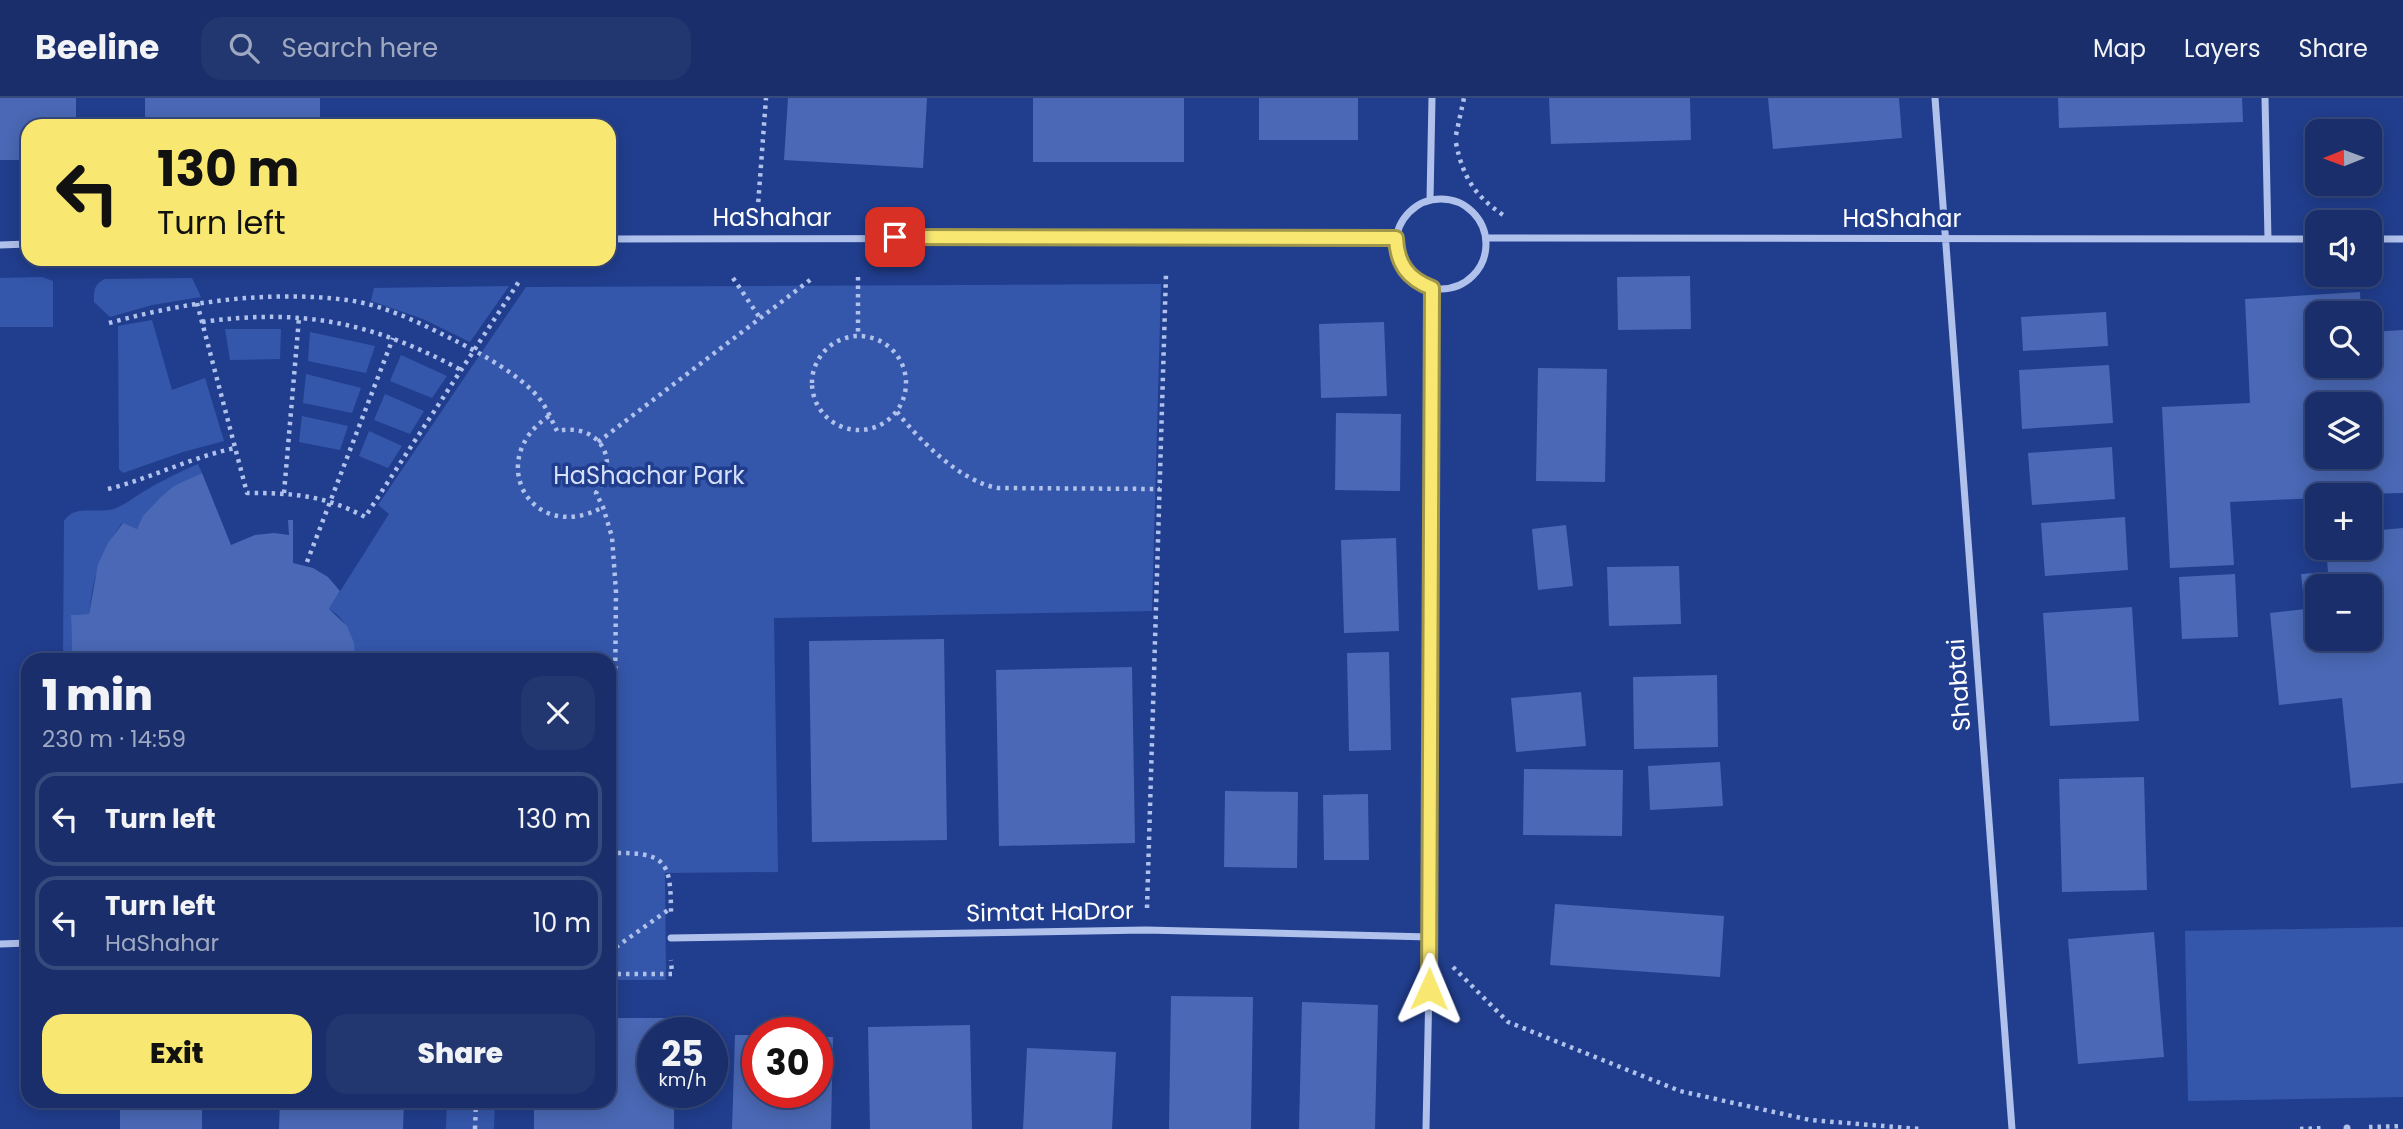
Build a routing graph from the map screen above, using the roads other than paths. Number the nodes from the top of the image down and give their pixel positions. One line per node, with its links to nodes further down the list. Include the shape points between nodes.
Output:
1 (1433, 98): 4 (street)
2 (1935, 98): 7 (street, Shabtai)
3 (2265, 98): 9 (street)
4 (1430, 200): 5 (street, via 1408,214); 6 (street, via 1446,199 1473,211)
5 (1396, 238): 8 (street, HaShahar); 15 (street, via 1401,264 1409,276)
6 (1486, 238): 7 (street, HaShahar); 15 (street, via 1486,252 1472,277 1446,289)
7 (1944, 238): 9 (street, HaShahar); 21 (street, Shabtai)
8 (616, 239)
9 (2268, 239): 10 (street, HaShahar)
10 (2305, 239)
11 (2382, 239): 12 (street)
12 (2403, 239)
13 (21, 244): 14 (street)
14 (0, 245)
15 (1432, 288): 17 (street)
16 (671, 937): 17 (street, Simtat HaDror, via 1146,930)
17 (1430, 937): 20 (street)
18 (21, 943): 19 (street)
19 (0, 944)
20 (1426, 1129)
21 (2011, 1129)

